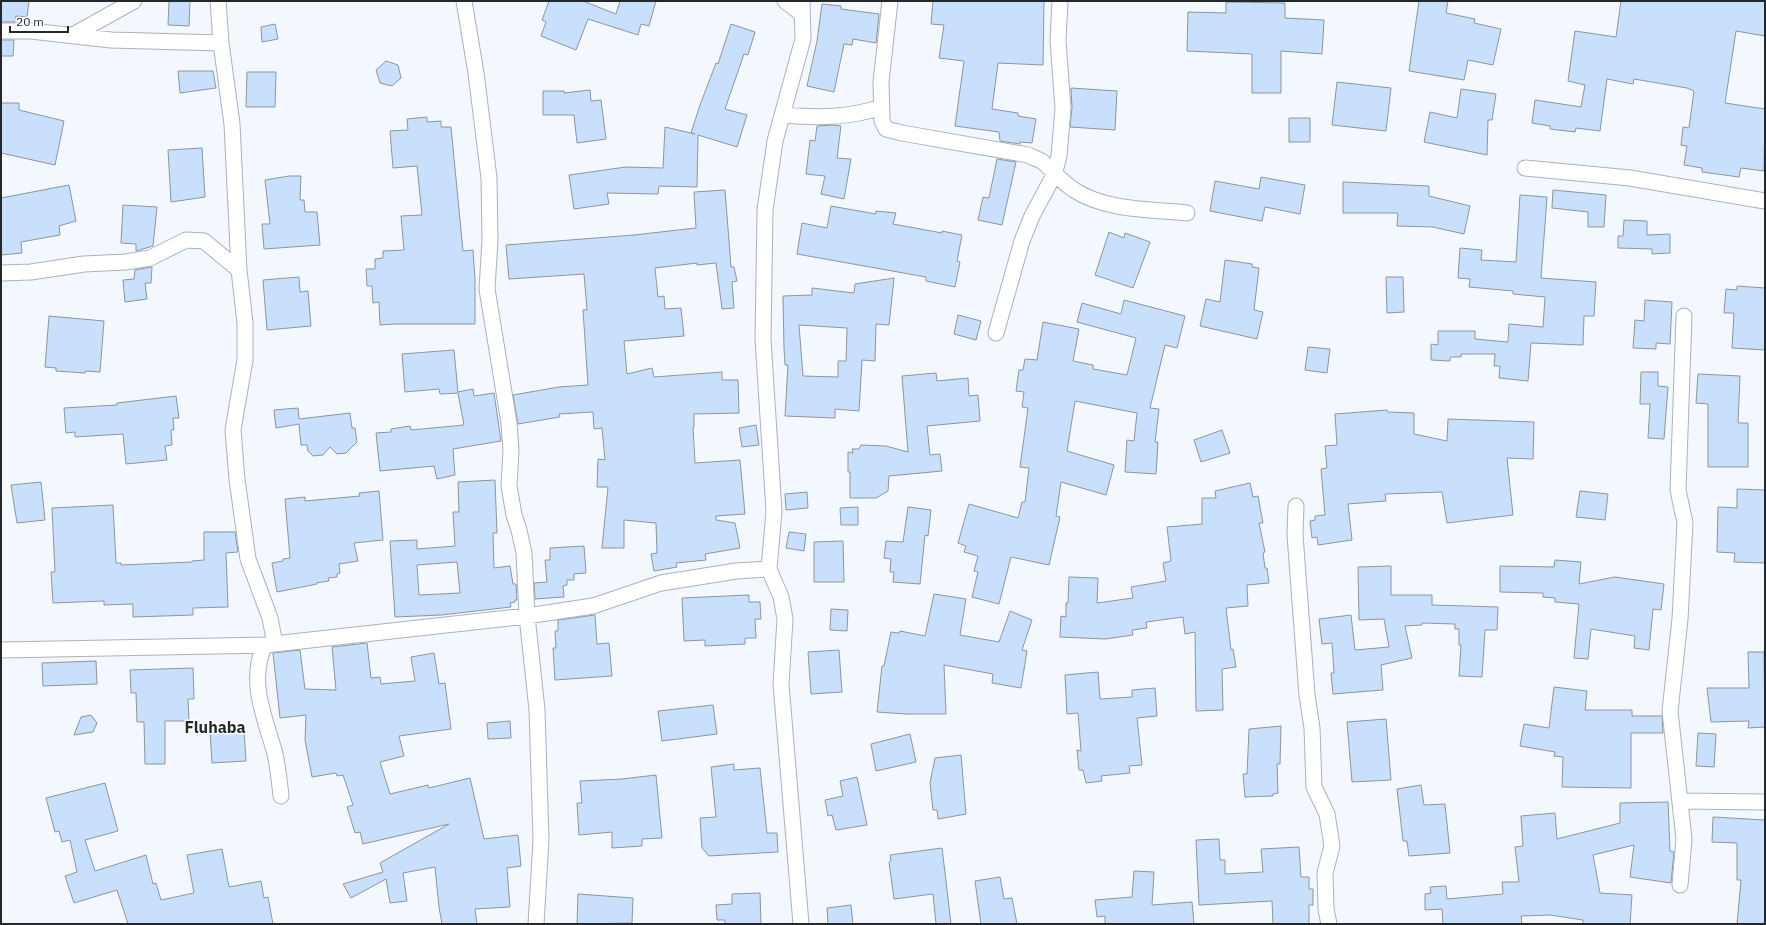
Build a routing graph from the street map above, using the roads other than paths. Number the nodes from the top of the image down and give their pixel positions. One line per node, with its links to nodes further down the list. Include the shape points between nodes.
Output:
1 (134, 1): 9 (street)
2 (218, 1): 10 (street)
3 (464, 1): 23 (street, via 476,72 488,178 490,240 487,289 509,423 509,486 524,553)
4 (785, 1): 7 (street)
5 (890, 1): 11 (street, via 882,67)
6 (1060, 1): 14 (street, via 1058,41 1063,108 1059,156)
7 (802, 8): 12 (street, via 803,39)
8 (1, 31): 9 (street)
9 (73, 35): 10 (street, via 111,40)
10 (221, 43): 17 (street, via 232,124)
11 (882, 107): 12 (street, via 859,114 812,118); 14 (street, via 882,121 886,128 1028,155 1043,162)
12 (783, 115): 22 (street, via 775,141 765,210 762,339 774,511)
13 (1525, 168): 15 (street, via 1630,178)
14 (1054, 175): 16 (street, via 1091,199 1115,206); 20 (street, via 1022,241)
15 (1765, 201)
16 (1187, 213)
17 (239, 270): 18 (street, via 204,242 186,240 150,258 31,272); 24 (street, via 245,360 233,430 237,479 248,559 270,618)
18 (1, 273)
19 (1684, 316): 27 (street, via 1678,490 1685,523 1680,619 1670,710)
20 (996, 333)
21 (1296, 506): 32 (street, via 1295,535 1307,695 1312,728 1314,787 1327,814 1332,846 1325,873)
22 (769, 569): 23 (street, via 736,571 661,583 593,606); 31 (street, via 781,597 784,619 781,684)
23 (527, 616): 24 (street); 30 (street, via 537,710 541,832)
24 (270, 644): 25 (street); 26 (street, via 260,655 256,672 264,717 274,751)
25 (1, 650)
26 (281, 796)
27 (1681, 801): 28 (street); 29 (street, via 1684,839)
28 (1765, 802)
29 (1680, 884)
30 (536, 924)
31 (801, 924)
32 (1329, 924)

